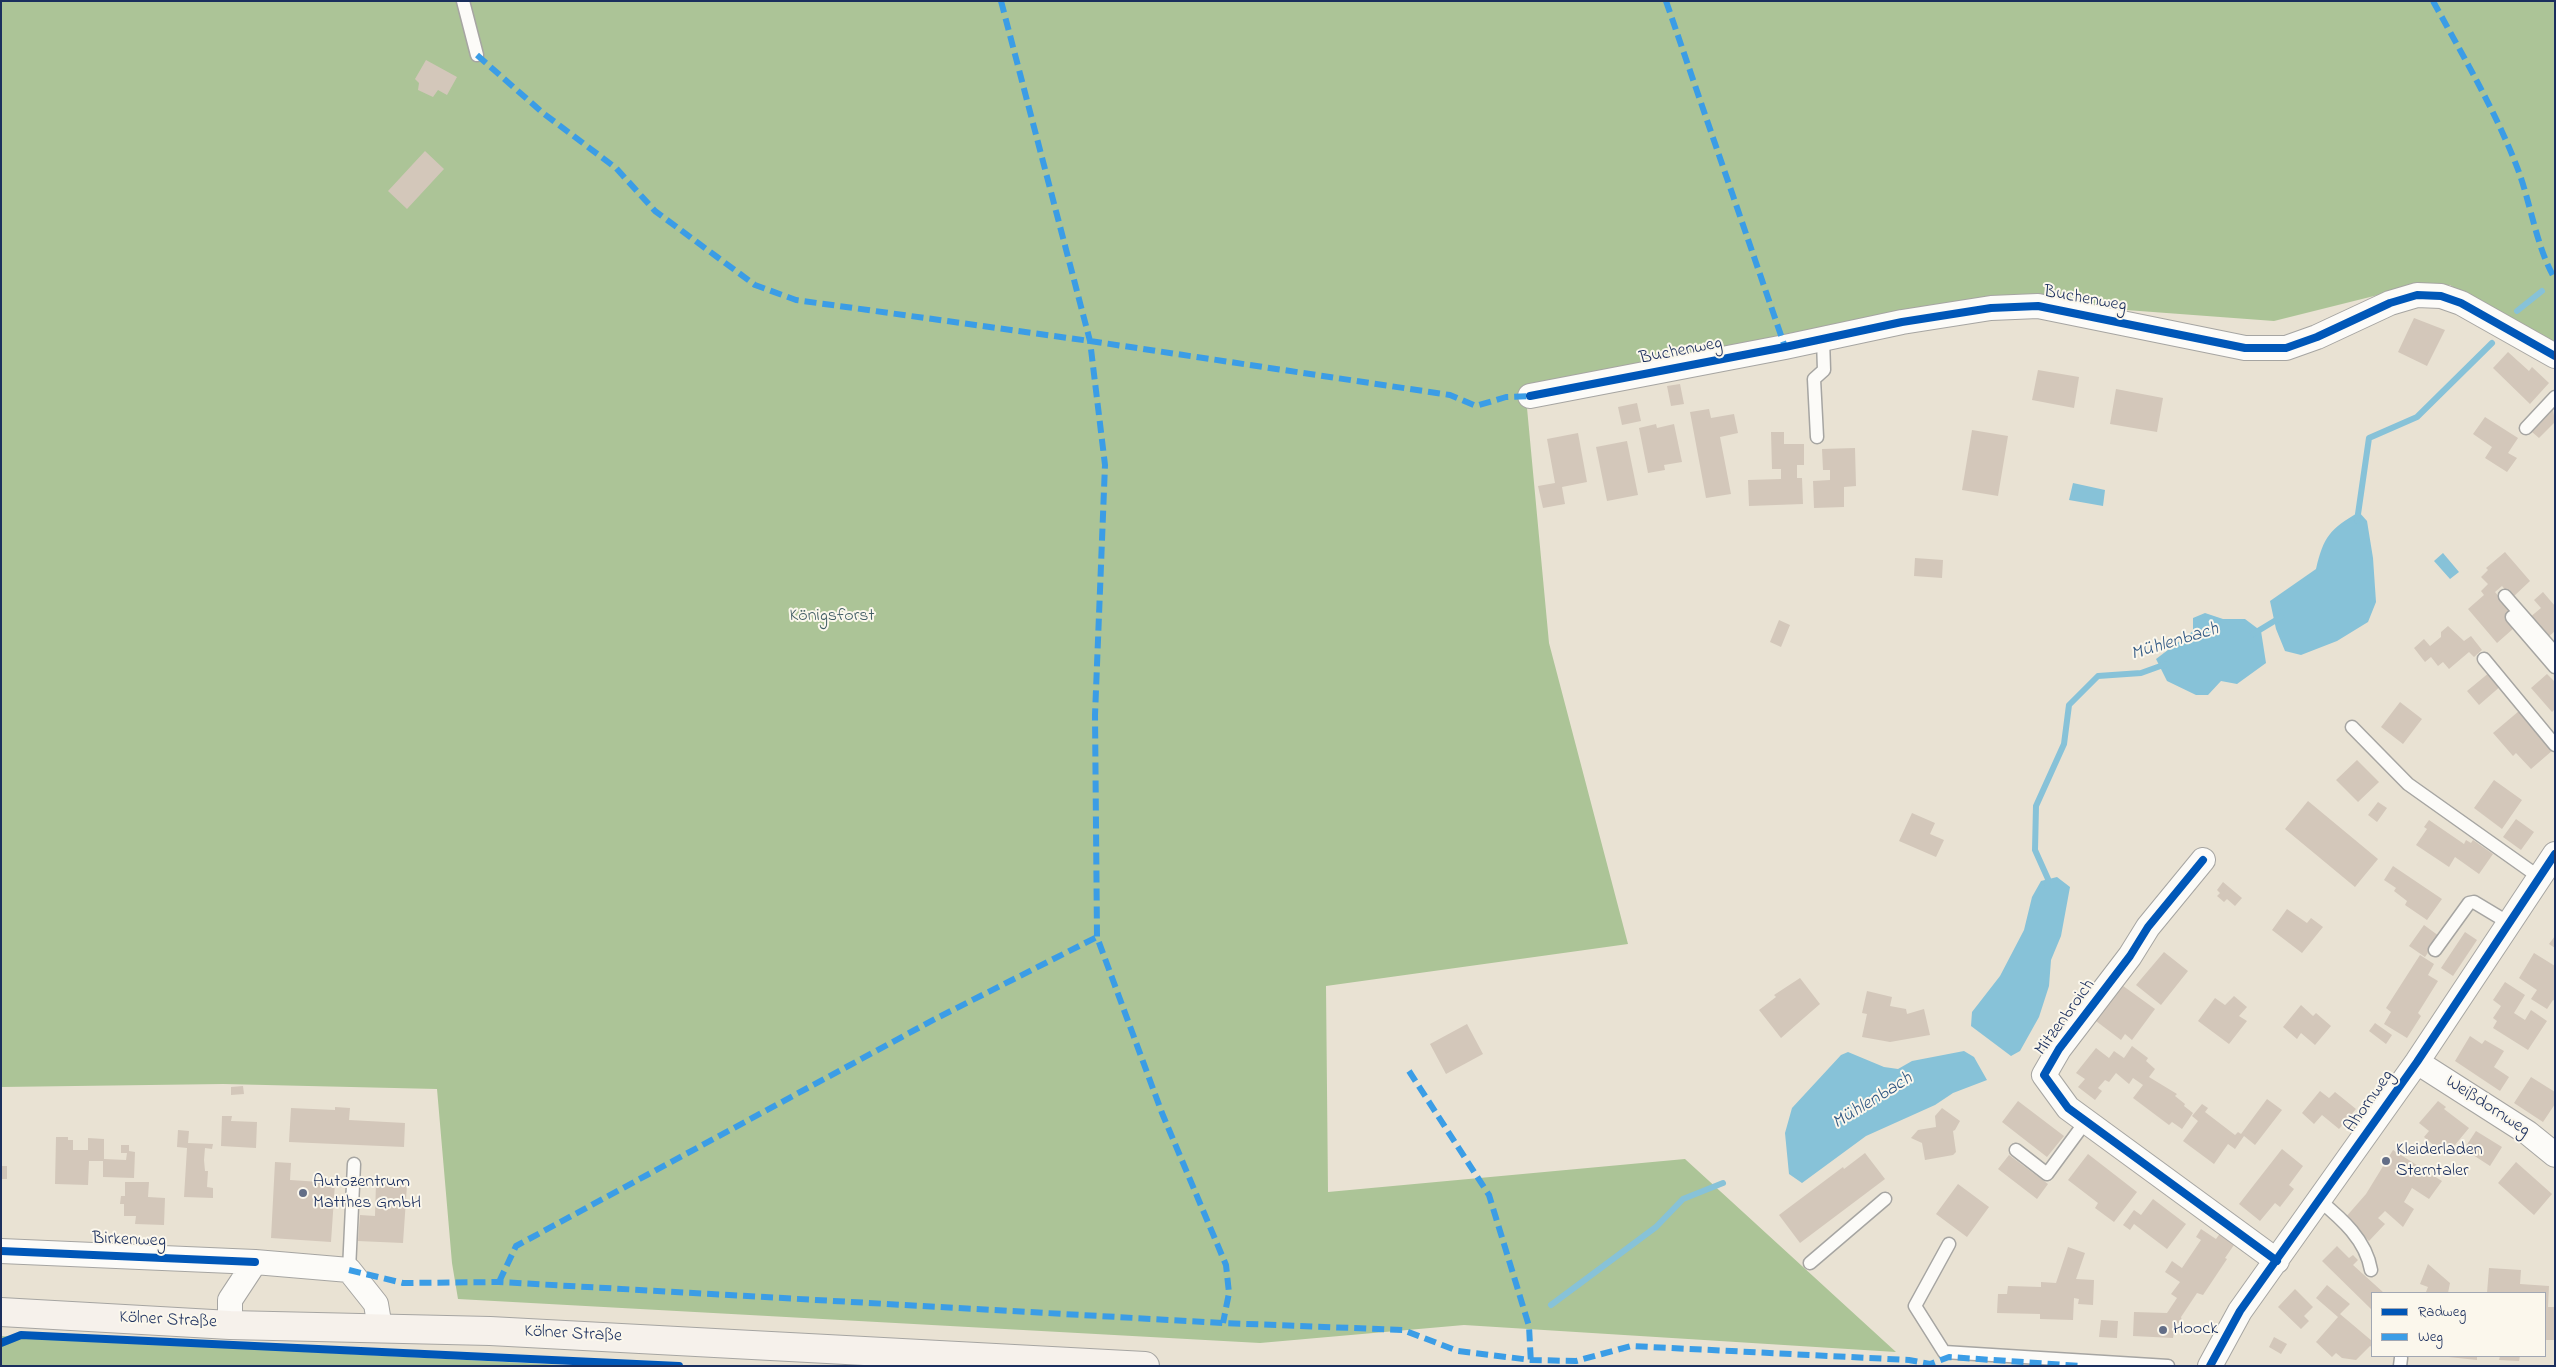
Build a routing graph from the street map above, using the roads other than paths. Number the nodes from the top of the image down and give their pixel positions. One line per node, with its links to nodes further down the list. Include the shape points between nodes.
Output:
1 (463, 1): 2 (lane)
2 (477, 55)
3 (1824, 339): 4 (street, Buchenweg, via 1902,322 1981,310 2038,306 2245,348 2286,348 2390,303 2417,295 2441,296 2461,303); 5 (street, Buchenweg); 8 (lane, via 1824,370 1814,379)
4 (2555, 356)
5 (1530, 396)
6 (2555, 397): 7 (lane)
7 (2526, 428)
8 (1817, 437)
9 (2504, 596): 11 (lane)
10 (2512, 618): 13 (lane)
11 (2555, 653)
12 (2484, 660): 15 (lane)
13 (2555, 667)
14 (2352, 727): 18 (lane, via 2408,784)
15 (2555, 745)
16 (2555, 854): 18 (street, Ahornweg)
17 (2203, 860): 22 (street, Mitzenbroich, via 2148,927 2130,956 2059,1049 2044,1075 2068,1108)
18 (2539, 877): 19 (street, Ahornweg)
19 (2509, 923): 20 (lane, via 2474,902 2468,903); 21 (street, Ahornweg)
20 (2435, 950)
21 (2417, 1062): 24 (street, Weißdornweg, via 2528,1133); 27 (street, Ahornweg)
22 (2086, 1121): 23 (lane, via 2048,1174); 30 (street, Mitzenbroich)
23 (2016, 1150)
24 (2555, 1155)
25 (354, 1164): 33 (lane)
26 (1885, 1199): 32 (lane)
27 (2319, 1200): 30 (street, Ahornweg); 34 (lane, via 2346,1223 2368,1256)
28 (1949, 1244): 39 (lane, via 1915,1306 1944,1352)
29 (1, 1251): 31 (street, Birkenweg)
30 (2277, 1261): 40 (street, Ahornweg, via 2240,1310)
31 (255, 1262): 33 (street, Birkenweg); 36 (street, via 230,1300)
32 (1810, 1263)
33 (349, 1270): 37 (street, via 376,1304)
34 (2371, 1270)
35 (1, 1312): 36 (main road, Kölner Straße)
36 (230, 1325): 37 (main road, Kölner Straße)
37 (380, 1328): 38 (main road, Kölner Straße)
38 (1145, 1366)
39 (2168, 1366)
40 (2210, 1366)

